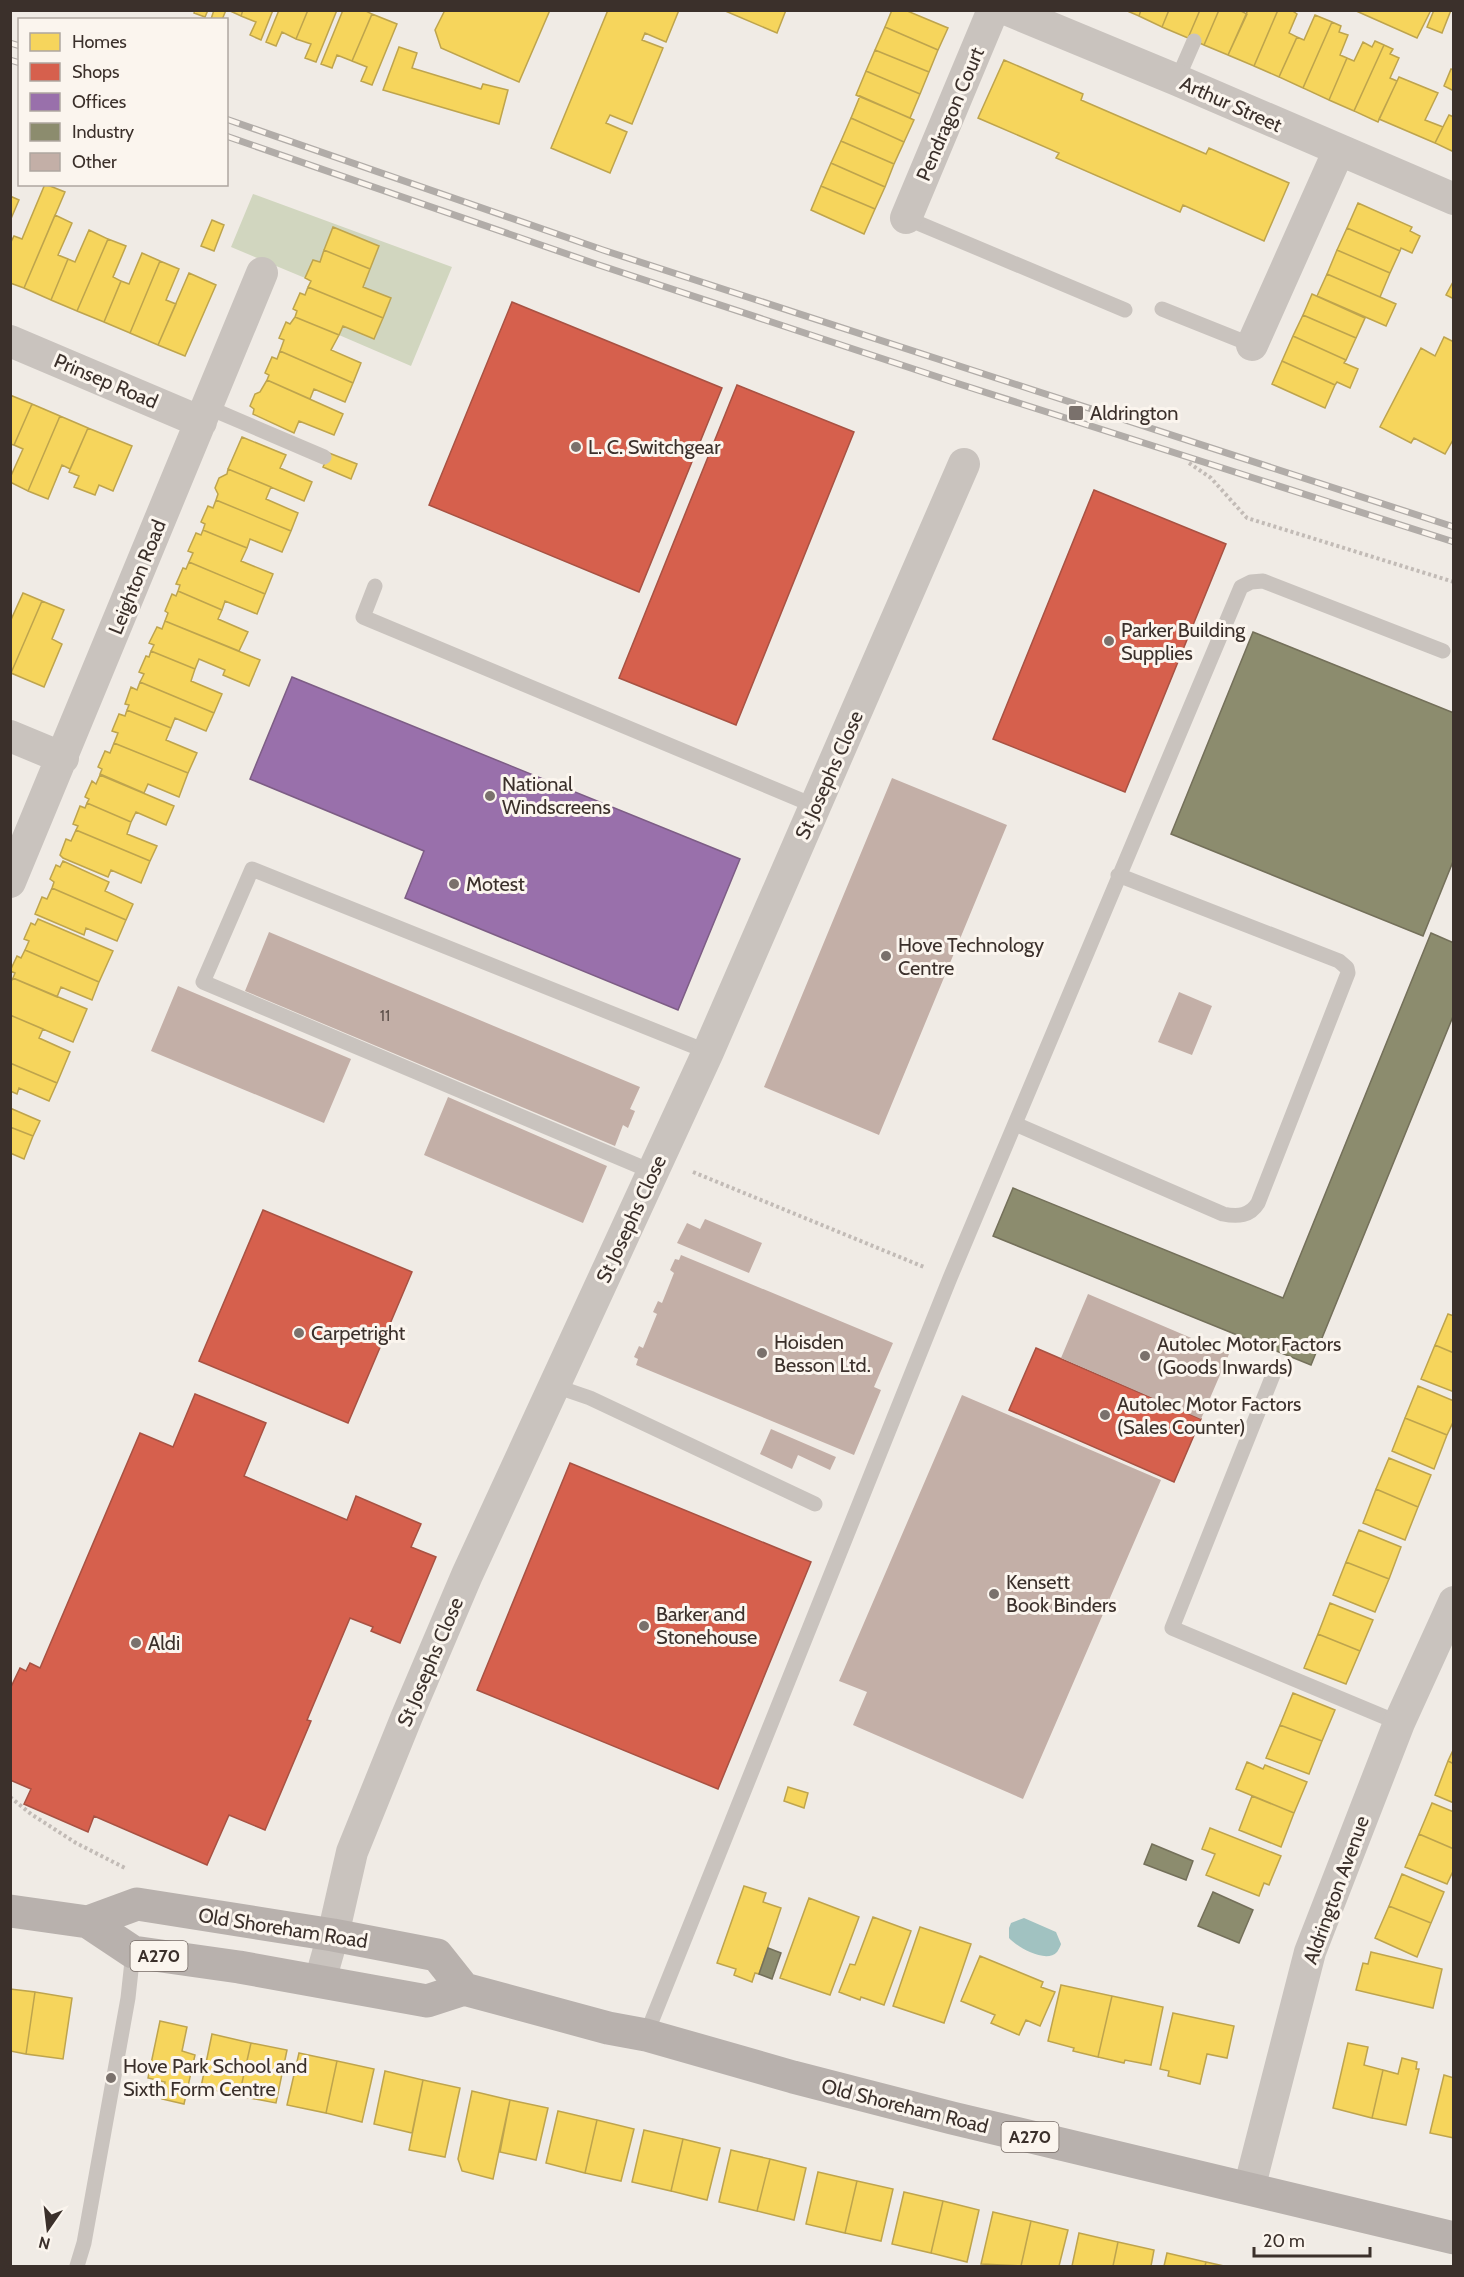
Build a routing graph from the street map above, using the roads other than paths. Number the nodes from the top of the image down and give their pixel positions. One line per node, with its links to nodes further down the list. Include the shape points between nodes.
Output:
1 (993, 10): 7 (street, Pendragon Court)
2 (1008, 10): 4 (street, Arthur Street)
3 (1194, 41): 4 (lane)
4 (1177, 80): 5 (street, Arthur Street)
5 (1339, 150): 6 (street, Arthur Street); 12 (street)
6 (1454, 199)
7 (906, 218): 10 (lane)
8 (262, 273): 13 (street, Leighton Road)
9 (1162, 309): 12 (lane)
10 (1125, 310)
11 (10, 341): 13 (street, Prinsep Road)
12 (1252, 345)
13 (204, 415): 14 (lane, Prinsep Road); 19 (street, Leighton Road)
14 (324, 457)
15 (964, 464): 20 (street, St Josephs Close)
16 (375, 586): 20 (lane, via 363,617)
17 (1443, 651): 21 (lane, via 1263,581 1241,587)
18 (10, 736): 19 (street)
19 (63, 758): 22 (street, Leighton Road)
20 (815, 806): 23 (street, St Josephs Close)
21 (1118, 875): 24 (lane); 24 (lane, via 1339,961 1347,968 1258,1203 1242,1216 1223,1214)
22 (10, 882)
23 (708, 1052): 25 (street, St Josephs Close); 25 (lane, via 252,869 203,982)
24 (1015, 1124): 37 (lane)
25 (656, 1165): 27 (street, St Josephs Close)
26 (1273, 1375): 30 (lane, via 1172,1628)
27 (555, 1386): 28 (lane, via 590,1398); 33 (street, St Josephs Close, via 467,1575 352,1852)
28 (815, 1504)
29 (1454, 1602): 30 (street, Aldrington Avenue)
30 (1399, 1722): 38 (street, Aldrington Avenue, via 1310,1952)
31 (10, 1911): 32 (main road, Old Shoreham Road / A270)
32 (88, 1922): 33 (main road, Old Shoreham Road / A270, via 137,1904); 34 (main road, Old Shoreham Road / A270)
33 (333, 1935): 35 (street, St Josephs Close); 36 (main road, Old Shoreham Road / A270, via 437,1955)
34 (133, 1952): 35 (main road, Old Shoreham Road / A270); 40 (lane, via 128,1998)
35 (320, 1981): 36 (main road, Old Shoreham Road / A270, via 427,2001)
36 (464, 1989): 37 (main road, Old Shoreham Road / A270)
37 (646, 2035): 38 (main road, Old Shoreham Road / A270, via 941,2115)
38 (1249, 2189): 39 (main road, Old Shoreham Road / A270)
39 (1454, 2238)
40 (77, 2266)

